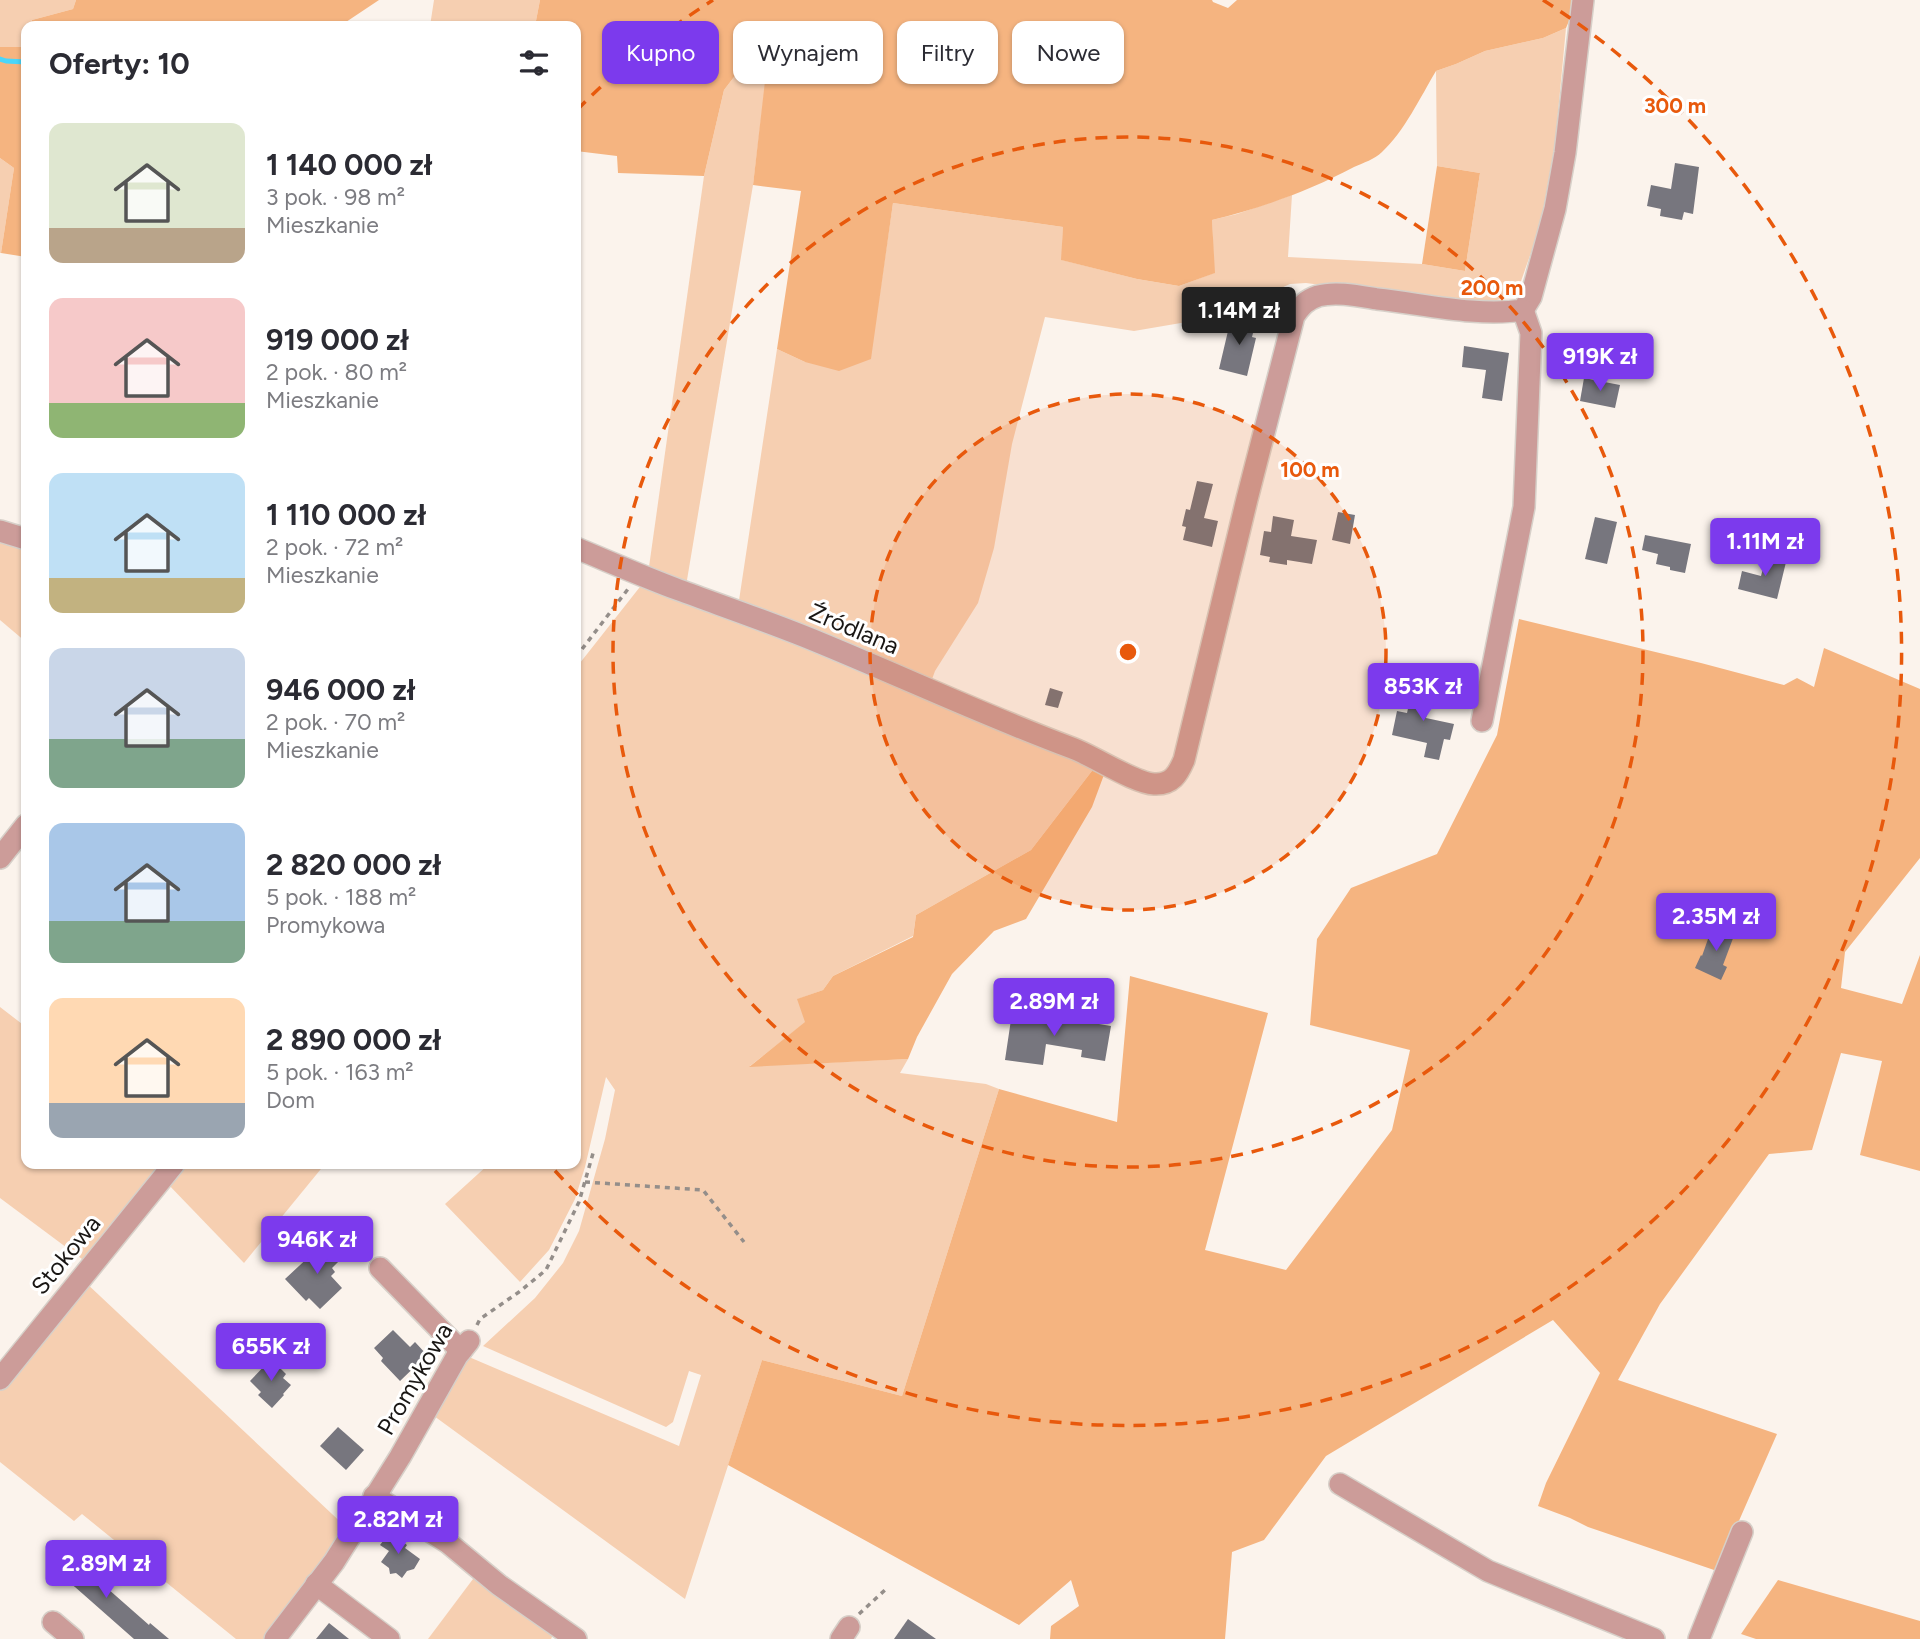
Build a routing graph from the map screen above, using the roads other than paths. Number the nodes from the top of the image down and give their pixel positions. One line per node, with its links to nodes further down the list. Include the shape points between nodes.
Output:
1 (1583, 0): 2 (street, via 1555,209 1531,297)
2 (1522, 310): 5 (street, Źródlana, via 1502,313 1345,294 1303,303 1288,337 1184,760 1168,783 1139,780 817,641); 6 (street, via 1531,333 1524,507)
3 (0, 531): 4 (street)
4 (21, 538)
5 (581, 550)
6 (1482, 721)
7 (21, 831): 8 (street)
8 (0, 858)
9 (170, 1169): 11 (street, Stokowa)
10 (380, 1268): 13 (street, Promykowa, via 465,1346)
11 (0, 1379)
12 (1340, 1484): 21 (street, via 1488,1570)
13 (374, 1496): 15 (street, Promykowa); 20 (street, via 447,1542)
14 (1742, 1532): 22 (street)
15 (316, 1584): 18 (street, Promykowa); 19 (street)
16 (53, 1622): 17 (street)
17 (73, 1639)
18 (275, 1639)
19 (388, 1639)
20 (576, 1639)
21 (1654, 1639)
22 (1699, 1639)

